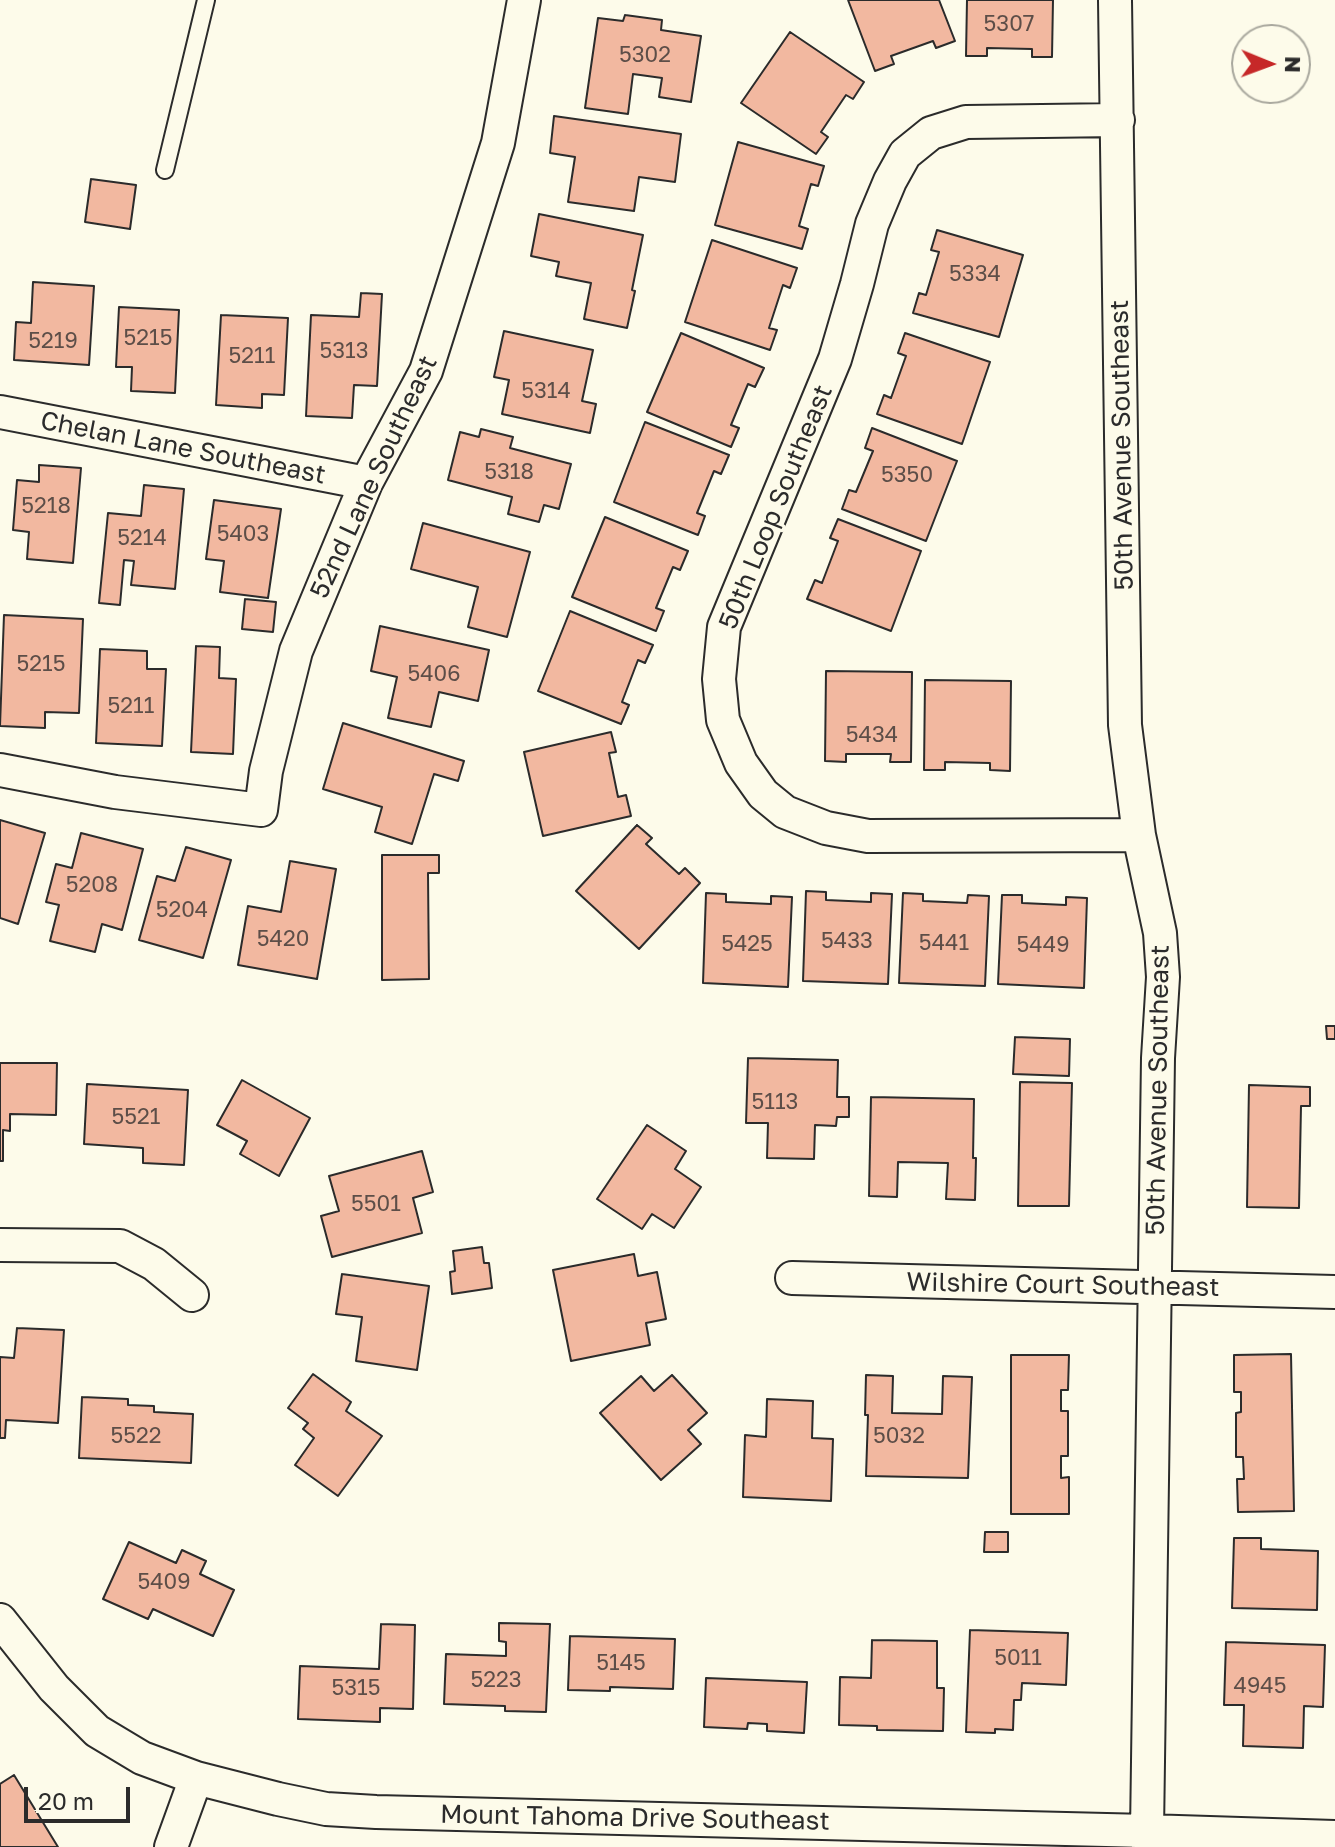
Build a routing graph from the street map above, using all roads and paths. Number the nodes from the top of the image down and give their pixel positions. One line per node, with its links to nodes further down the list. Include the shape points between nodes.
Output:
1 (206, 0): 5 (lane)
2 (524, 0): 7 (street, 52nd Lane Southeast, via 498,143 426,371)
3 (1115, 0): 4 (street, 50th Avenue Southeast)
4 (1118, 120): 9 (street, 50th Avenue Southeast, via 1125,725); 9 (street, 50th Loop Southeast, via 966,122 931,133 905,154 872,224 835,359 724,627 719,679 723,720 741,763 763,794 785,812 826,828 868,836)
5 (165, 170)
6 (0, 412): 7 (street, Chelan Lane Southeast)
7 (366, 483): 8 (street, 52nd Lane Southeast, via 296,651 261,810 115,792)
8 (0, 770)
9 (1139, 835): 12 (street, 50th Avenue Southeast, via 1160,933 1163,977)
10 (0, 1245): 14 (street, via 120,1246 154,1264)
11 (792, 1278): 12 (street, Wilshire Court Southeast)
12 (1156, 1287): 13 (street, Wilshire Court Southeast); 18 (street, 50th Avenue Southeast)
13 (1335, 1292)
14 (192, 1295)
15 (0, 1620): 16 (street, Mount Tahoma Drive Southeast, via 54,1688 97,1731 142,1758)
16 (196, 1778): 18 (street, Mount Tahoma Drive Southeast, via 326,1809); 19 (street)
17 (1335, 1837): 18 (street, Mount Tahoma Drive Southeast)
18 (1148, 1839)
19 (171, 1847)

